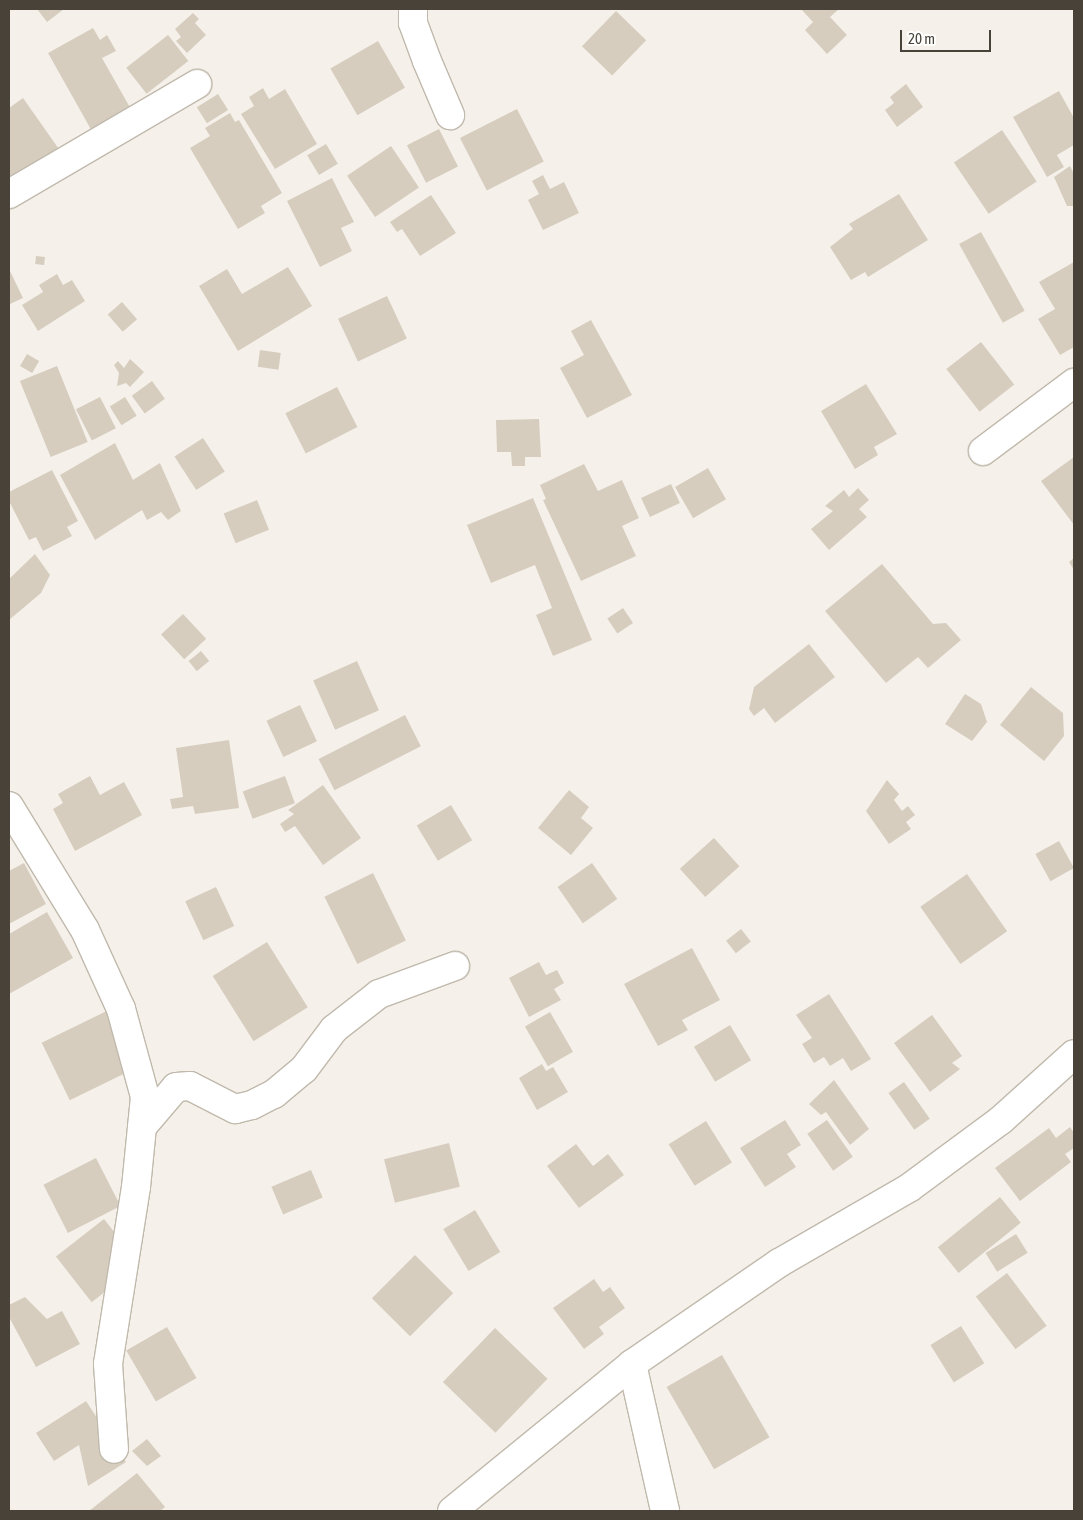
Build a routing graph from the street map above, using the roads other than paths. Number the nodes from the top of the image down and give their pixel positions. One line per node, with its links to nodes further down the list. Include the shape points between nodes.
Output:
1 (412, 9): 3 (street, via 413,23 424,54)
2 (197, 84): 4 (street)
3 (450, 115)
4 (9, 194)
5 (1074, 383): 6 (street)
6 (983, 451)
7 (9, 806): 10 (street, via 85,930 121,1009 145,1097)
8 (455, 966): 10 (street, via 379,994 334,1029 304,1069 267,1098 235,1109 190,1086 176,1087)
9 (1074, 1054): 11 (street, via 1001,1120 909,1188 779,1263)
10 (142, 1127): 12 (street, via 108,1364)
11 (632, 1364): 13 (street); 14 (street)
12 (114, 1449)
13 (452, 1511)
14 (665, 1511)

